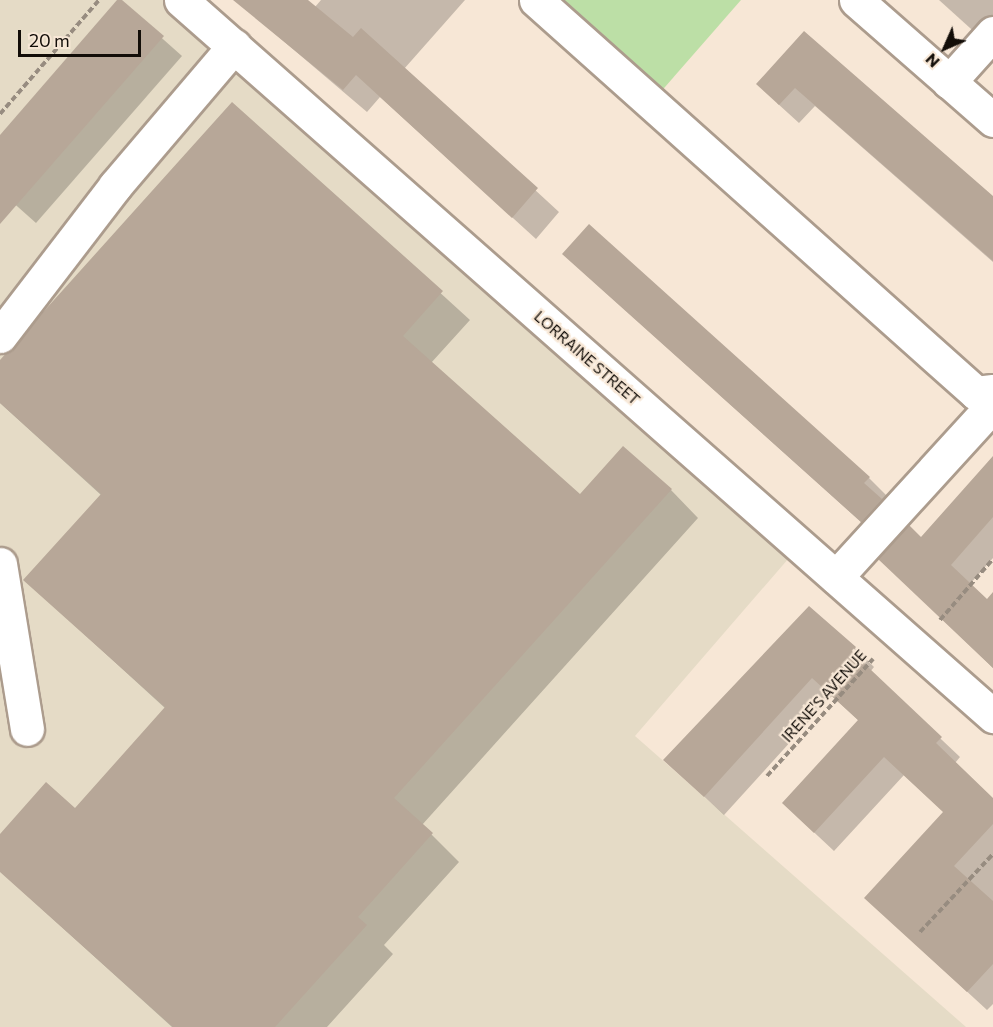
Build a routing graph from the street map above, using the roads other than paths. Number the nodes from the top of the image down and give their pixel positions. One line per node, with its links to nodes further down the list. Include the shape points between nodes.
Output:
1 (181, 0): 5 (street, LORRAINE STREET)
2 (536, 0): 9 (street, via 976,393)
3 (856, 0): 6 (street)
4 (993, 33): 6 (street)
5 (234, 46): 8 (street, via 116,186); 12 (street, LORRAINE STREET)
6 (949, 82): 7 (street)
7 (993, 120)
8 (0, 336)
9 (993, 391)
10 (993, 405): 12 (street)
11 (0, 564): 14 (street)
12 (836, 577): 13 (street, LORRAINE STREET)
13 (993, 716)
14 (27, 729)

